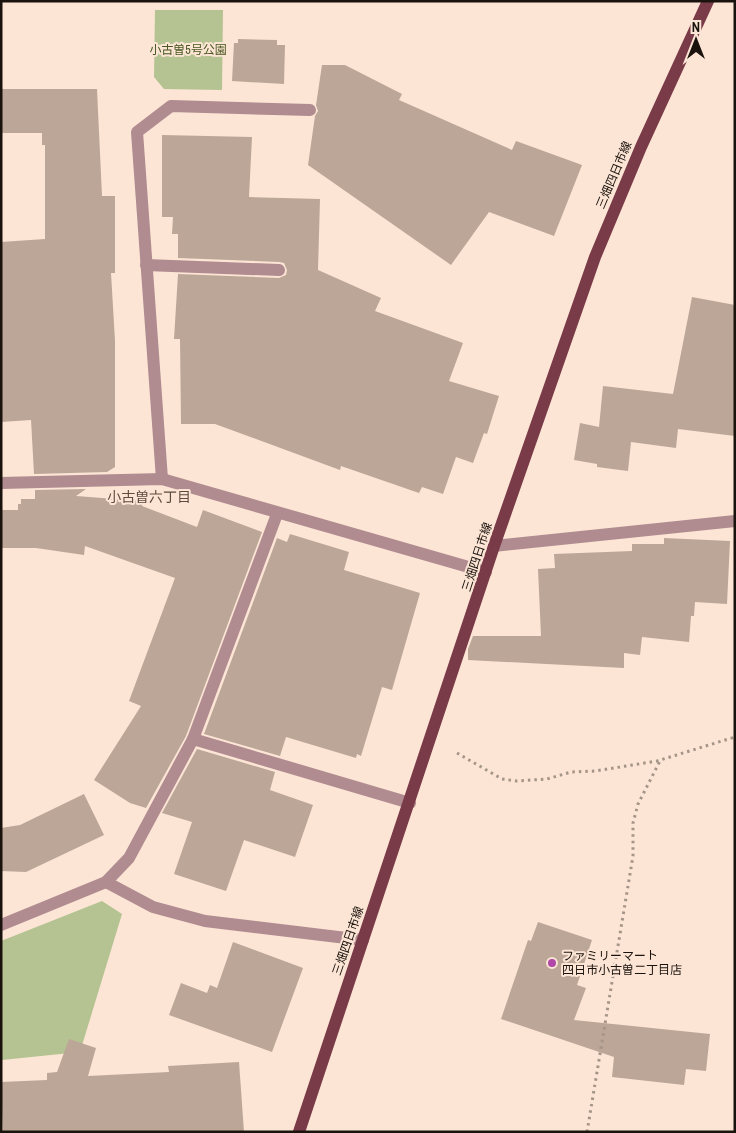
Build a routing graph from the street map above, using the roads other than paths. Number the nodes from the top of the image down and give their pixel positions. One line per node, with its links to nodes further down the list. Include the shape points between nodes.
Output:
1 (708, 1): 9 (main road, 三畑四日市線, via 595,257)
2 (310, 110): 3 (street, via 171,106 137,132)
3 (146, 265): 4 (street); 5 (street)
4 (279, 270)
5 (162, 479): 6 (street); 7 (street)
6 (1, 483)
7 (277, 514): 10 (street); 11 (street)
8 (735, 522): 9 (street)
9 (494, 546): 10 (main road, 三畑四日市線)
10 (486, 572): 12 (main road, 三畑四日市線)
11 (193, 739): 12 (street); 13 (street, via 129,858)
12 (410, 804): 15 (main road, 三畑四日市線)
13 (106, 882): 14 (street); 15 (street, via 153,907 205,921)
14 (1, 924)
15 (363, 940): 16 (main road, 三畑四日市線)
16 (299, 1132)

